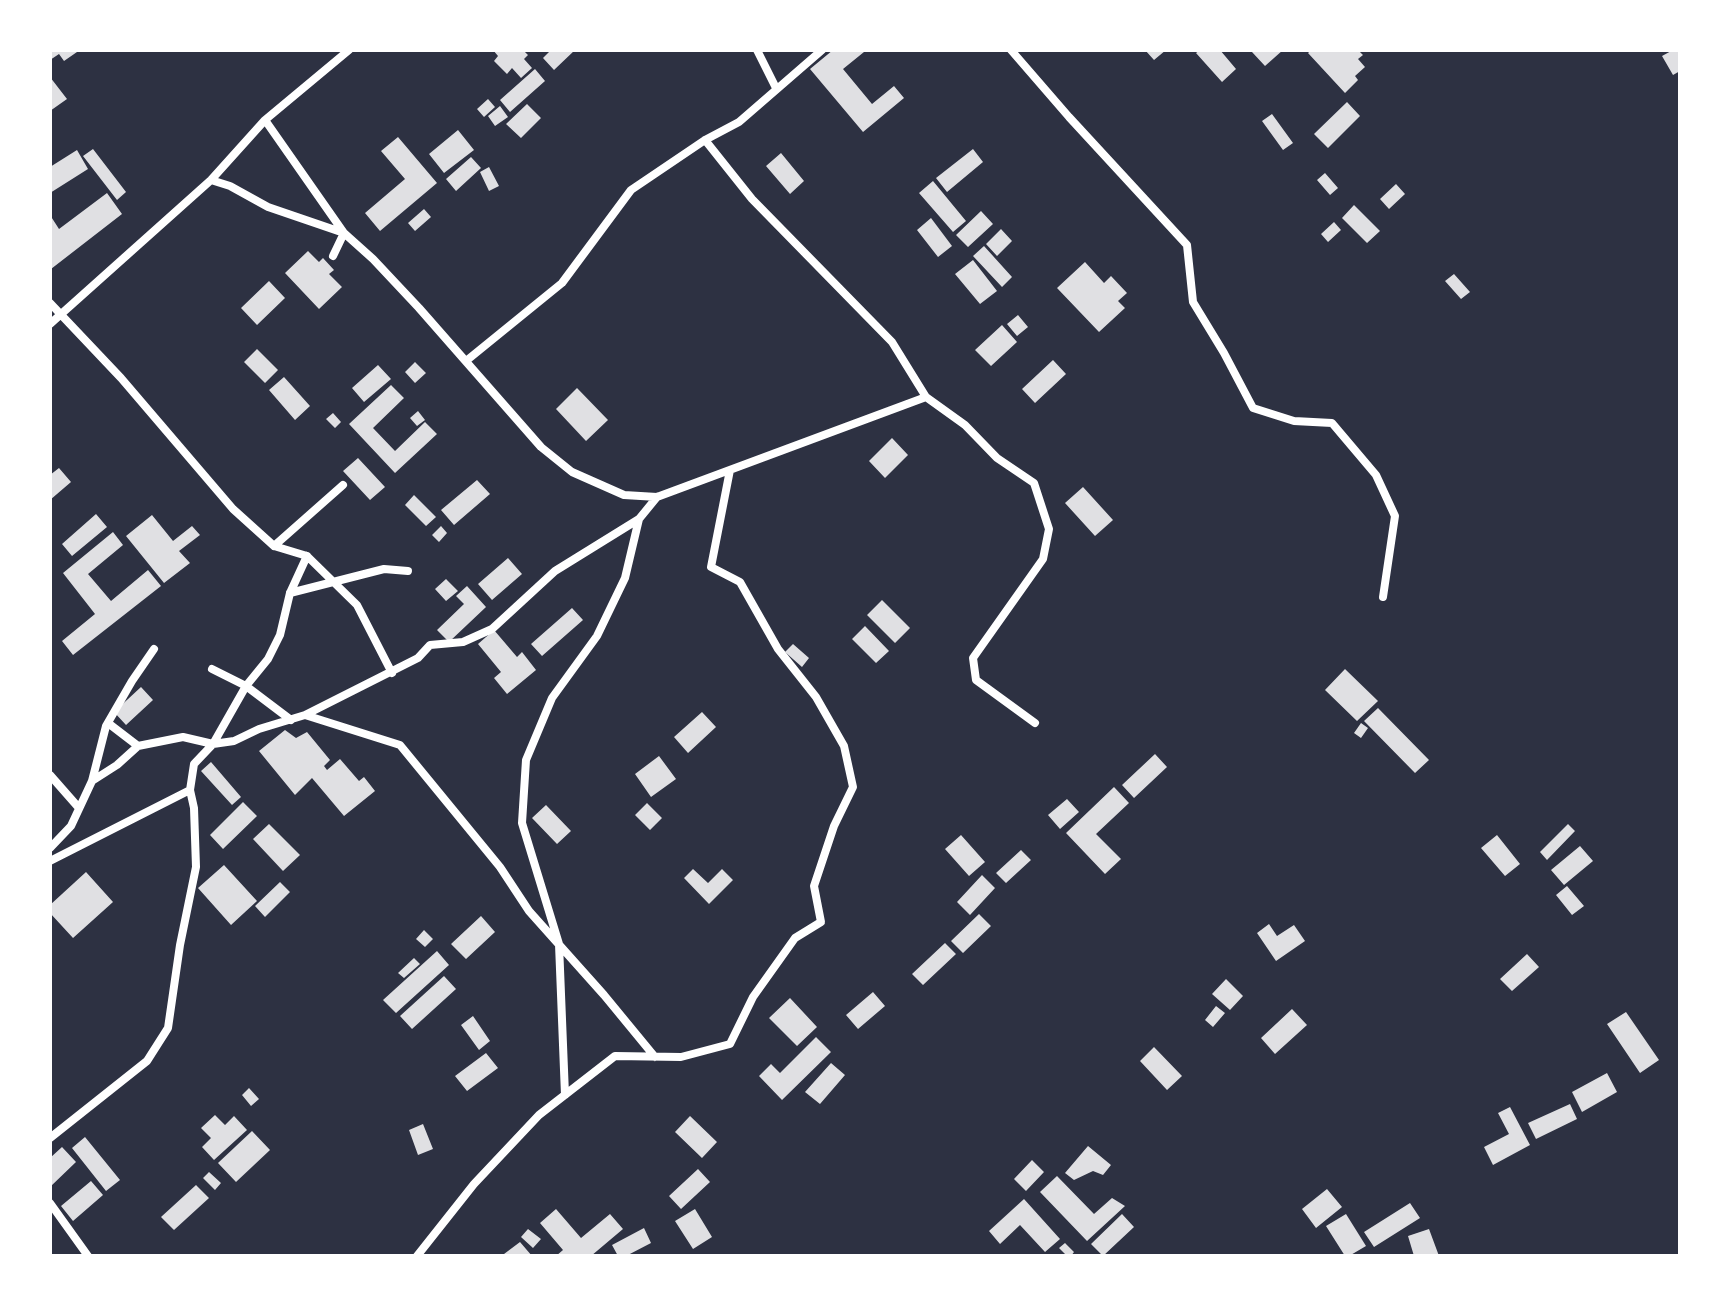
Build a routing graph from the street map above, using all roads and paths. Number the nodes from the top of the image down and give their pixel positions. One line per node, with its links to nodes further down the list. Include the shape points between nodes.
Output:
1 (349, 50): 6 (street)
2 (757, 50): 5 (street)
3 (822, 50): 5 (street)
4 (1011, 50): 25 (street, via 1187,245 1193,302 1253,408 1294,421 1332,423 1376,475 1395,516)
5 (776, 88): 7 (street, via 739,122)
6 (265, 120): 8 (street); 9 (street)
7 (705, 140): 14 (street, via 631,190 562,283); 15 (street, via 752,199 892,342)
8 (211, 180): 9 (street); 12 (street)
9 (344, 233): 10 (street); 14 (street)
10 (333, 256)
11 (50, 303): 12 (street)
12 (60, 314): 13 (street); 20 (street, via 233,509)
13 (50, 324)
14 (466, 361): 18 (street, via 541,447 572,472 624,495)
15 (926, 397): 16 (street); 33 (street, via 1034,483 1049,529 1043,559 973,658 976,680)
16 (730, 470): 18 (street); 43 (street, via 711,567 740,582 778,649 816,697 844,746 853,787 814,886 821,922 795,938 753,997 730,1044 681,1057)
17 (343, 485): 20 (street)
18 (657, 497): 19 (street)
19 (639, 519): 28 (street, via 555,571 492,629 463,642 430,645); 42 (street, via 625,578 597,636 552,698 526,760 522,823)
20 (274, 546): 21 (street)
21 (307, 556): 23 (street); 24 (street)
22 (408, 571): 23 (street, via 384,569)
23 (332, 580): 24 (street); 28 (street, via 357,605)
24 (290, 593): 29 (street, via 280,635)
25 (1383, 597)
26 (154, 649): 32 (street)
27 (212, 669): 29 (street)
28 (392, 673): 30 (street)
29 (246, 686): 31 (street); 34 (street)
30 (305, 715): 31 (street); 42 (street, via 400,745)
31 (291, 720): 34 (street)
32 (108, 723): 35 (street); 37 (street)
33 (1035, 723)
34 (213, 744): 35 (street, via 183,737); 38 (street, via 194,764)
35 (138, 746): 37 (street)
36 (50, 775): 39 (street)
37 (92, 781): 39 (street)
38 (190, 790): 41 (street); 45 (street, via 196,867 168,1028 147,1061)
39 (79, 808): 40 (street, via 71,826)
40 (50, 848)
41 (50, 861)
42 (559, 944): 43 (street); 44 (street)
43 (655, 1057): 44 (street, via 615,1056)
44 (565, 1095): 48 (street, via 474,1184)
45 (50, 1138)
46 (50, 1203): 47 (street)
47 (88, 1256)
48 (417, 1256)

